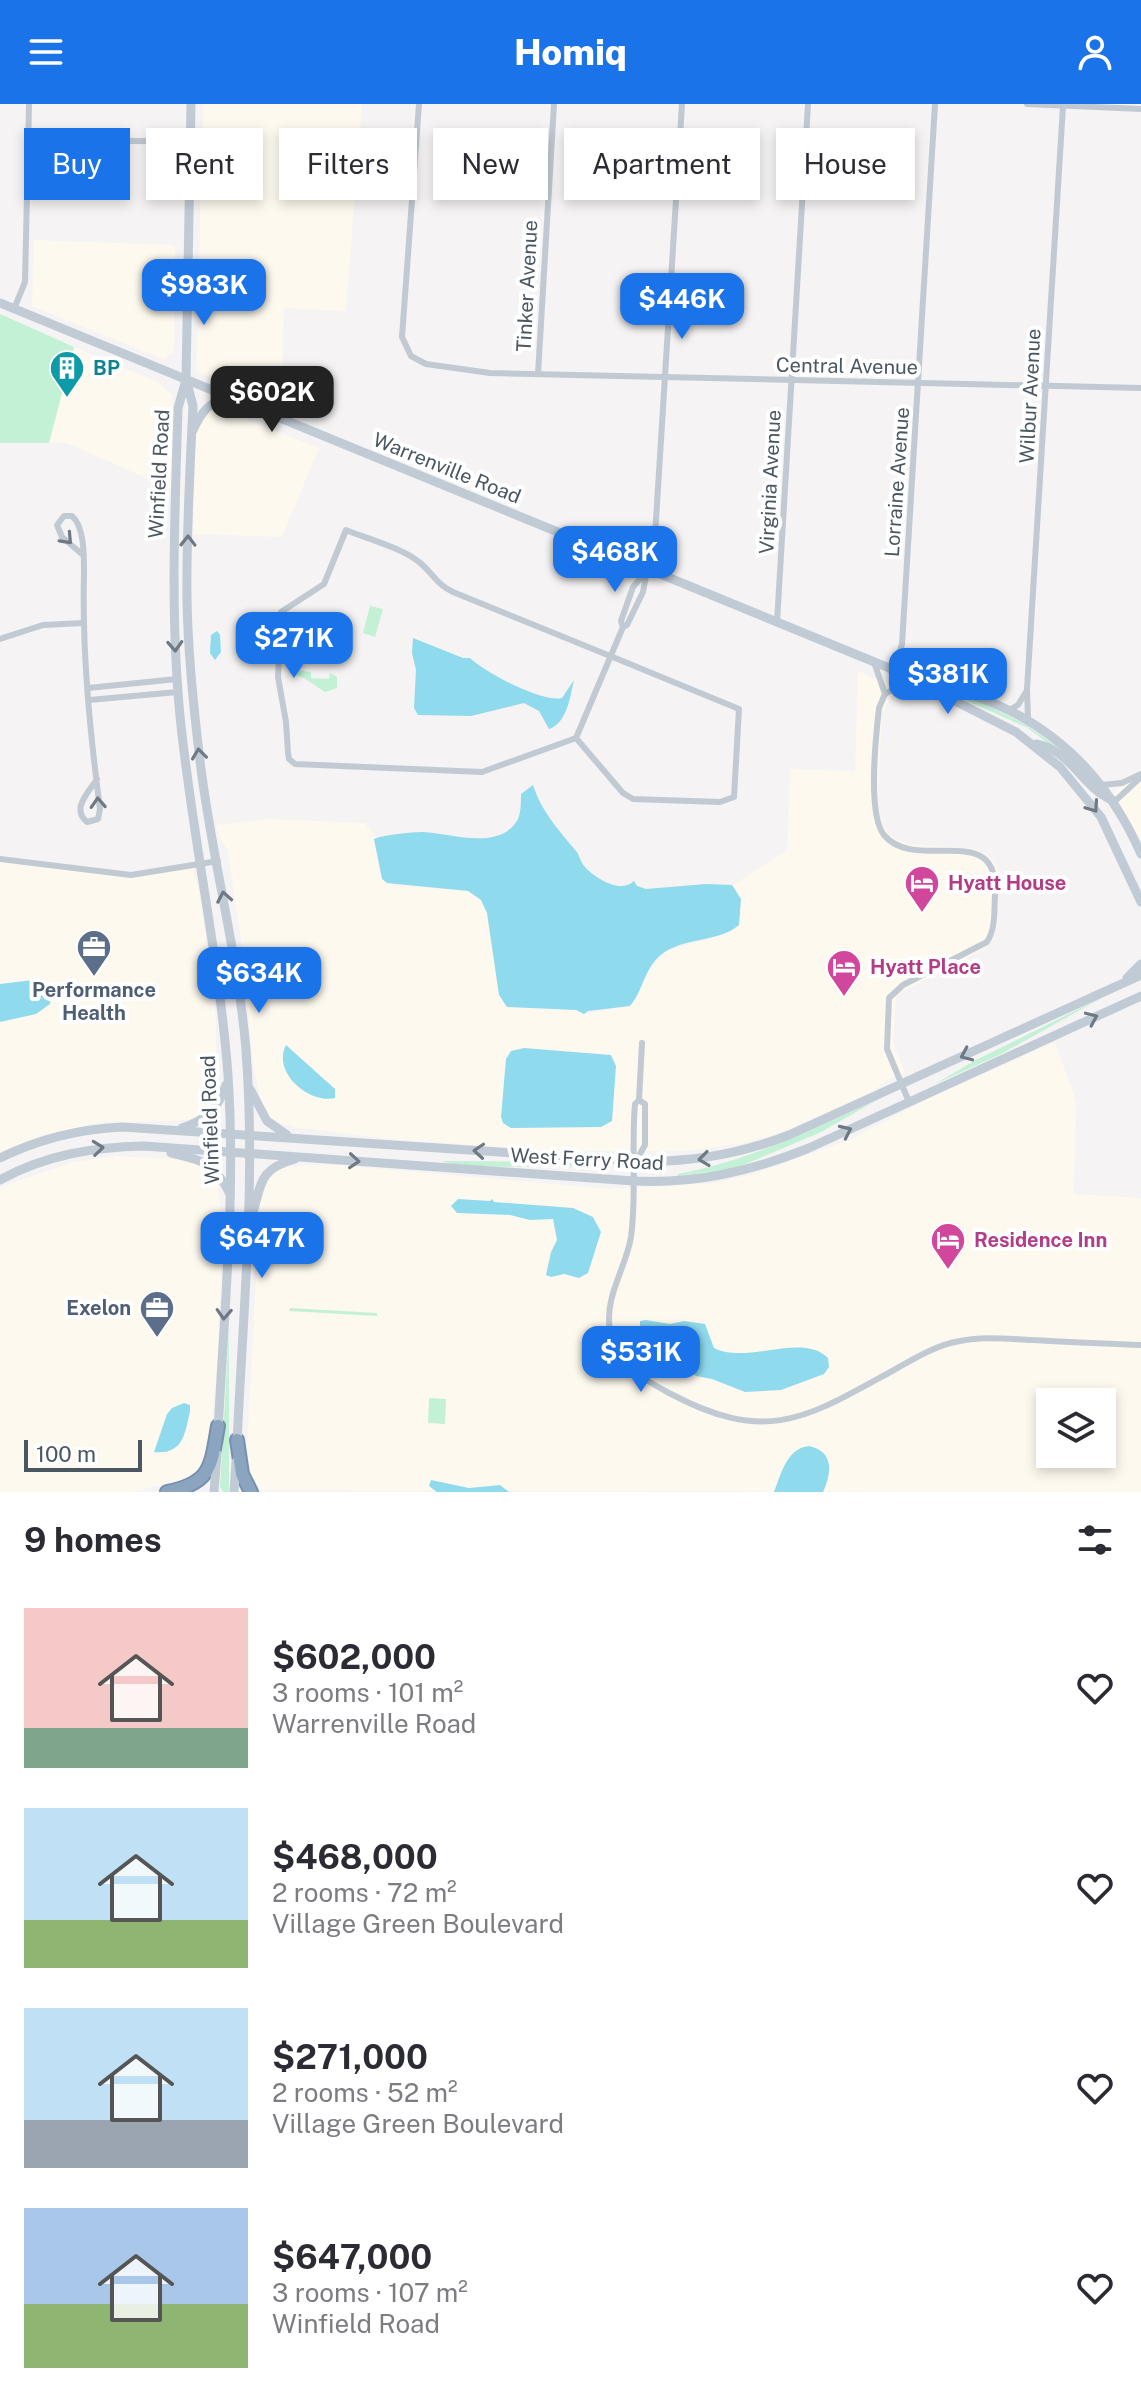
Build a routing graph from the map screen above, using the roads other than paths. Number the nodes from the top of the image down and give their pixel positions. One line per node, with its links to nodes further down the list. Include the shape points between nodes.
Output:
1 (29, 104): 11 (street)
2 (191, 104): 12 (main road)
3 (419, 104): 17 (street, Central Avenue, via 402,337 411,356 426,364)
4 (554, 104): 17 (street, Tinker Avenue)
5 (682, 104): 18 (street)
6 (808, 104): 20 (street, Virginia Avenue)
7 (935, 104): 21 (street, Lorraine Avenue)
8 (1027, 104): 9 (street)
9 (1063, 106): 10 (street); 22 (street, Wilbur Avenue)
10 (1141, 109)
11 (28, 128)
12 (190, 128)
13 (27, 200): 16 (street, via 25,282)
14 (189, 200): 19 (main road)
15 (0, 303): 16 (main road, Warrenville Road)
16 (14, 309): 19 (main road, Warrenville Road)
17 (538, 374): 18 (street, Central Avenue)
18 (665, 377): 20 (street, Central Avenue); 27 (street, via 654,552)
19 (186, 380): 24 (main road, Warrenville Road); 25 (main road, Winfield Road, via 193,406); 35 (main road, Winfield Road, one-way to 35, via 178,408 173,558)
20 (792, 380): 21 (street, Central Avenue); 28 (street, Virginia Avenue)
21 (919, 383): 22 (street, Central Avenue); 33 (street, Lorraine Avenue, via 902,644)
22 (1047, 386): 23 (street, Central Avenue); 38 (street, Wilbur Avenue)
23 (1141, 388)
24 (226, 398): 25 (main road, via 205,408); 27 (main road, Warrenville Road)
25 (191, 433): 52 (main road, Winfield Road, one-way to 25, via 200,763 189,639)
26 (83, 555): 26 (street, one-way to 26, via 77,520 64,516 57,525 59,533); 29 (street)
27 (647, 570): 28 (main road, Warrenville Road); 31 (street, via 633,587)
28 (777, 622): 32 (main road, Warrenville Road)
29 (84, 623): 30 (street, via 43,625); 37 (street)
30 (0, 639)
31 (611, 656): 44 (street); 44 (street, via 739,709 734,797 720,802 633,799); 44 (street, via 448,591 417,560 346,530 324,584 281,612 278,677 289,759 295,764 482,772)
32 (874, 662): 33 (main road, Warrenville Road); 40 (street)
33 (894, 670): 34 (main road, Warrenville Road)
34 (912, 678): 36 (main road, Warrenville Road); 40 (street)
35 (177, 679): 37 (street); 39 (main road, Winfield Road)
36 (925, 684): 42 (main road, Warrenville Road, via 973,694); 45 (main road, Warrenville Road)
37 (88, 688): 41 (street)
38 (1027, 689): 42 (street); 43 (street, Wilbur Avenue)
39 (178, 692): 41 (street); 53 (main road, Winfield Road)
40 (885, 694): 62 (street, via 878,713 874,800 880,830 905,848 975,853 991,864 996,876 994,926 987,942 903,985 889,998 887,1049)
41 (89, 700): 47 (street)
42 (1009, 710): 43 (main road, Warrenville Road)
43 (1028, 720): 48 (main road, Warrenville Road, via 1066,746)
44 (576, 738)
45 (1033, 743): 49 (main road, via 1051,747 1101,796); 54 (main road, Warrenville Road, one-way to 54, via 1101,817)
46 (1141, 776): 48 (street); 49 (street)
47 (97, 779): 47 (street, one-way to 47, via 79,808 87,822 100,814)
48 (1101, 785): 49 (main road, Warrenville Road)
49 (1114, 802): 50 (main road, Warrenville Road)
50 (1141, 854)
51 (0, 859): 53 (street, via 122,875)
52 (218, 861): 53 (street); 61 (main road, Winfield Road, one-way to 52)
53 (200, 864): 60 (main road, Winfield Road)
54 (1141, 902)
55 (1141, 964): 57 (main road)
56 (1141, 975): 57 (main road, West Ferry Road)
57 (1122, 984): 62 (main road, West Ferry Road, one-way to 62)
58 (1138, 999): 64 (main road, West Ferry Road, one-way to 58)
59 (642, 1043): 63 (street)
60 (228, 1078): 65 (main road, via 208,1117); 66 (main road, Winfield Road)
61 (248, 1083): 67 (main road, Winfield Road); 68 (main road, via 265,1119)
62 (901, 1084): 64 (street); 74 (main road, West Ferry Road, one-way to 74, via 753,1148 692,1161)
63 (639, 1100): 74 (street, via 632,1145); 74 (street, via 645,1104 645,1145)
64 (909, 1102): 76 (main road, West Ferry Road, one-way to 64, via 692,1180 761,1166)
65 (178, 1129): 66 (main road, West Ferry Road); 72 (main road, West Ferry Road, via 97,1128)
66 (230, 1133): 67 (main road, West Ferry Road); 70 (main road, Winfield Road)
67 (250, 1134): 68 (main road, West Ferry Road); 71 (main road, Winfield Road)
68 (290, 1137): 74 (main road, West Ferry Road, one-way to 68)
69 (144, 1146): 70 (main road, West Ferry Road); 75 (main road, West Ferry Road, one-way to 69, via 89,1149); 77 (main road, via 209,1163)
70 (231, 1152): 71 (main road, West Ferry Road); 77 (main road, Winfield Road)
71 (250, 1154): 73 (main road, West Ferry Road); 78 (main road, Winfield Road)
72 (0, 1158)
73 (301, 1158): 76 (main road, West Ferry Road, one-way to 76); 78 (main road, via 278,1164 265,1175)
74 (636, 1161): 76 (street)
75 (0, 1180)
76 (634, 1181): 79 (street, via 629,1249 609,1315 615,1347 643,1378 721,1416 766,1422 807,1414 956,1341)
77 (230, 1194): 80 (main road, Winfield Road, one-way to 80)
78 (249, 1226): 81 (main road, Winfield Road)
79 (1141, 1345)
80 (218, 1426): 82 (highway, via 206,1472); 85 (main road, Winfield Road)
81 (237, 1440): 86 (main road, Winfield Road); 87 (highway, via 242,1474)
82 (184, 1489): 83 (highway); 84 (highway)
83 (167, 1492)
84 (208, 1492)
85 (214, 1492)
86 (234, 1492)
87 (251, 1492)

